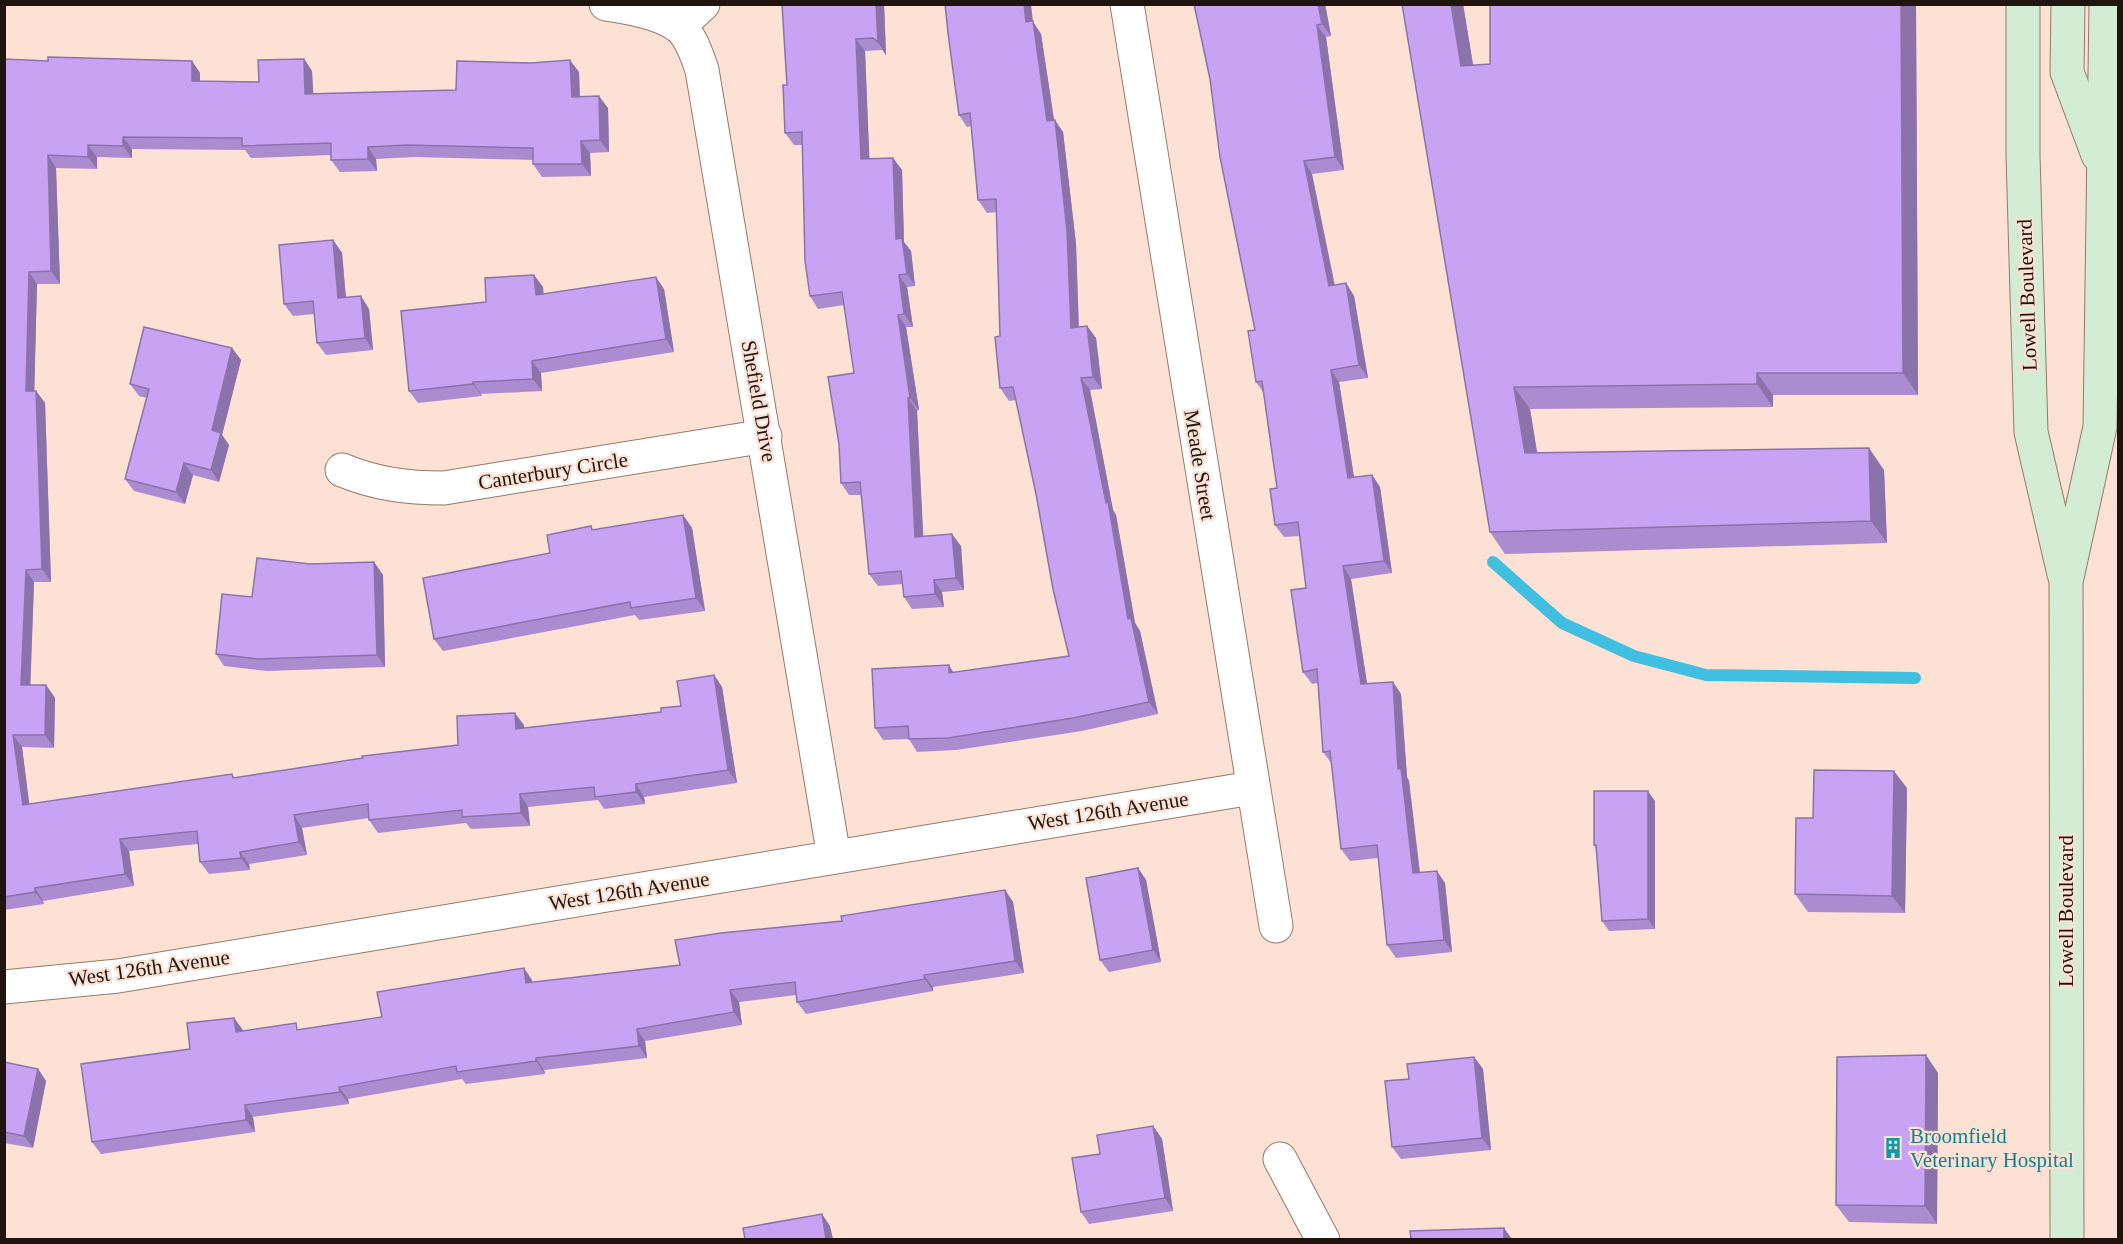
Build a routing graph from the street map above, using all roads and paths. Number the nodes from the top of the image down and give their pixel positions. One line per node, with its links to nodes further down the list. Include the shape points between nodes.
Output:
1 (606, 4): 7 (street, via 654,15)
2 (703, 4): 7 (street)
3 (1127, 4): 12 (street, Meade Street)
4 (2023, 4): 11 (main road, Lowell Boulevard, via 2031,432)
5 (2068, 4): 8 (main road, via 2067,72)
6 (2106, 4): 8 (main road, Lowell Boulevard)
7 (679, 26): 9 (street, Shefield Drive, via 694,47 702,70)
8 (2105, 174): 11 (main road, Lowell Boulevard, via 2100,427)
9 (765, 436): 10 (street, Canterbury Circle, via 444,488 408,488 369,481); 13 (street, Shefield Drive)
10 (342, 470)
11 (2066, 582): 18 (main road, Lowell Boulevard)
12 (1252, 788): 13 (street, West 126th Avenue); 14 (street, Meade Street)
13 (834, 857): 15 (street, West 126th Avenue, via 118,976)
14 (1276, 926)
15 (4, 987)
16 (1280, 1160): 17 (street)
17 (1323, 1239)
18 (2067, 1239)

